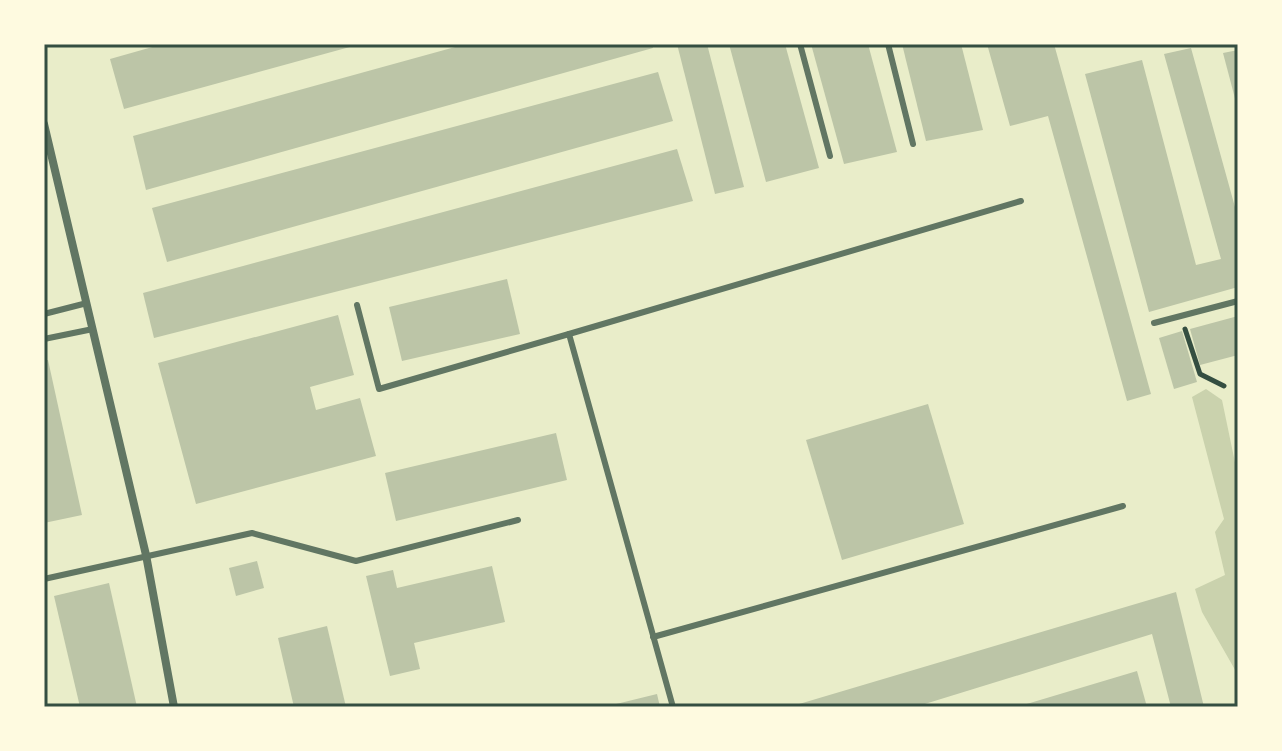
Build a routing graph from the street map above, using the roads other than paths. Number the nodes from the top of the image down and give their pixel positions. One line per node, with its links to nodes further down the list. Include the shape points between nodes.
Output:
1 (800, 44): 5 (lane)
2 (888, 44): 4 (lane)
3 (44, 124): 8 (street)
4 (913, 144)
5 (830, 156)
6 (1021, 201): 13 (lane)
7 (1238, 301): 11 (lane)
8 (87, 303): 10 (lane); 12 (street)
9 (357, 305): 13 (lane, via 379,389)
10 (44, 314)
11 (1154, 323)
12 (93, 329): 14 (lane); 17 (street)
13 (569, 334): 19 (lane)
14 (44, 339)
15 (1123, 506): 19 (lane)
16 (518, 520): 17 (lane, via 356,561 252,533)
17 (146, 555): 18 (lane); 20 (street)
18 (44, 579)
19 (653, 637): 21 (lane)
20 (174, 707)
21 (673, 707)

